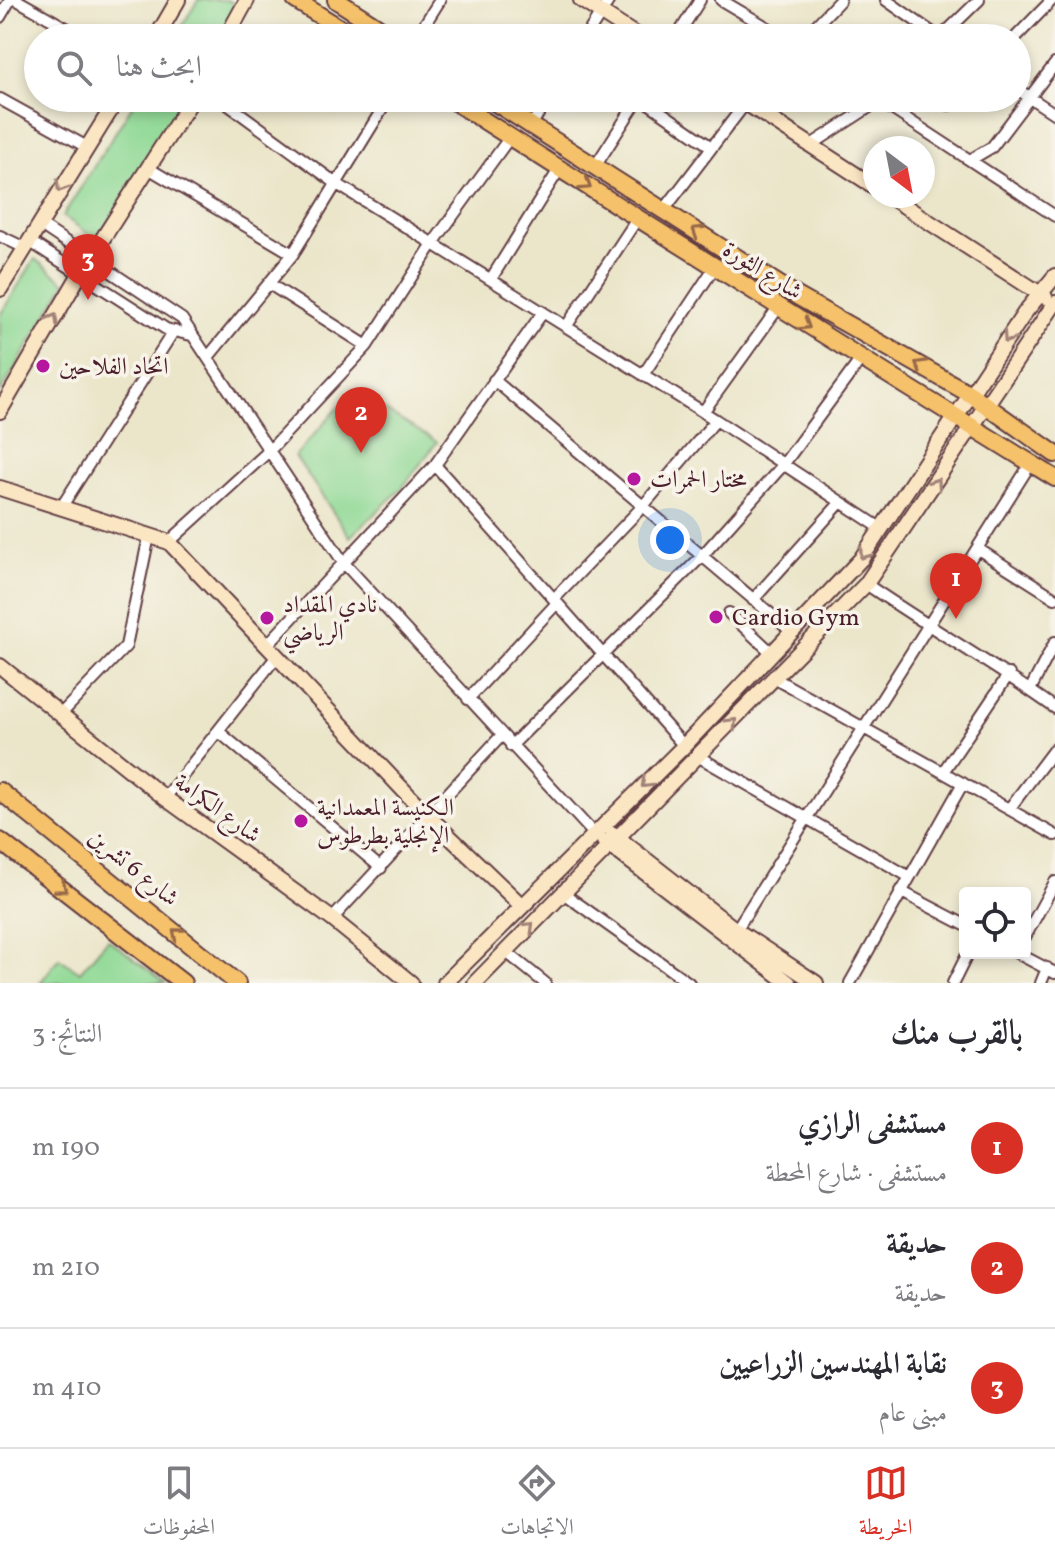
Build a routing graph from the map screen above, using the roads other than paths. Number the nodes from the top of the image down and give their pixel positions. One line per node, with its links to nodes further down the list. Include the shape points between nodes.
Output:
1 (10, 0): 16 (street)
2 (17, 0): 17 (street)
3 (178, 0): 18 (street)
4 (247, 0): 19 (street)
5 (295, 0): 20 (main road)
6 (336, 0): 21 (main road)
7 (440, 0): 22 (street)
8 (581, 0): 15 (street)
9 (700, 0): 25 (street)
10 (721, 0): 26 (street)
11 (840, 0): 27 (street)
12 (886, 0): 28 (street)
13 (979, 0): 29 (street)
14 (1052, 0): 30 (street)
15 (605, 6): 23 (street); 24 (street)
16 (0, 17)
17 (59, 24)
18 (164, 24)
19 (234, 24)
20 (334, 24)
21 (373, 24)
22 (425, 24)
23 (594, 24)
24 (625, 24)
25 (685, 24)
26 (761, 24)
27 (817, 24)
28 (920, 24)
29 (954, 24)
30 (1029, 24)
31 (1055, 64): 32 (street)
32 (1031, 96)
33 (1031, 98): 49 (street)
34 (0, 99): 53 (street)
35 (108, 112): 53 (street)
36 (184, 112): 57 (street)
37 (238, 112): 60 (street)
38 (381, 112): 60 (street)
39 (471, 112): 51 (main road, شارع الثورة)
40 (512, 112): 50 (main road, شارع الثورة)
41 (539, 112): 50 (street)
42 (631, 112): 56 (street)
43 (660, 112): 54 (street)
44 (735, 112): 54 (street)
45 (762, 112): 52 (street)
46 (860, 112): 52 (street)
47 (899, 112): 55 (street)
48 (1019, 112): 55 (street, via 992,147)
49 (1055, 114)
50 (532, 124): 56 (main road, شارع الثورة)
51 (510, 137): 58 (main road, شارع الثورة); 67 (street)
52 (811, 145): 59 (street)
53 (85, 146): 65 (street, one-way to 65)
54 (710, 146): 62 (street)
55 (970, 160): 63 (street)
56 (596, 165): 62 (main road, شارع الثورة)
57 (148, 168): 69 (street); 70 (street)
58 (560, 168): 64 (main road, شارع الثورة, one-way to 64); 74 (street)
59 (863, 179)
60 (337, 184): 67 (street); 69 (street)
61 (908, 208): 77 (street)
62 (664, 210): 89 (main road, شارع الثورة, one-way to 62, via 797,296)
63 (1055, 216)
64 (637, 219): 71 (main road, شارع الثورة); 81 (street)
65 (39, 224): 68 (street); 70 (street)
66 (0, 236): 68 (street)
67 (434, 242): 74 (street); 84 (street)
68 (27, 245): 72 (street); 76 (street)
69 (293, 254): 75 (street)
70 (91, 258): 72 (street); 83 (street, via 178,315)
71 (714, 268): 79 (main road, شارع الثورة); 87 (street)
72 (80, 274): 82 (street); 91 (street, one-way to 72)
73 (1055, 276): 77 (street)
74 (491, 279): 80 (street)
75 (271, 285): 84 (street); 85 (street)
76 (0, 289)
77 (1039, 293): 78 (street); 89 (street, one-way to 89)
78 (1055, 304): 90 (street)
79 (778, 308): 86 (main road, شارع الثورة, one-way to 86); 92 (street)
80 (543, 312): 81 (street); 88 (street)
81 (566, 327): 87 (street)
82 (173, 332): 83 (street); 104 (street)
83 (191, 335): 85 (street)
84 (367, 346): 96 (street)
85 (209, 356): 96 (street)
86 (861, 359): 93 (main road, شارع الثورة); 100 (street)
87 (643, 375): 92 (street)
88 (494, 380): 99 (street); 105 (street)
89 (970, 394): 90 (main road, شارع الثورة); 93 (street)
90 (988, 406): 95 (street); 97 (main road, شارع الثورة)
91 (0, 411)
92 (703, 412): 94 (street)
93 (956, 414): 95 (main road, شارع الثورة); 106 (street)
94 (716, 420): 100 (street); 105 (street)
95 (974, 426): 98 (main road, شارع الثورة); 112 (street, one-way to 95)
96 (270, 450): 108 (street); 111 (street)
97 (1055, 454)
98 (1031, 463): 101 (main road, شارع الثورة); 109 (street)
99 (435, 465): 111 (street); 114 (street)
100 (783, 465): 103 (street); 110 (street)
101 (1055, 478)
102 (0, 488): 104 (street)
103 (841, 502): 106 (street); 115 (street)
104 (62, 506): 107 (street)
105 (643, 506): 110 (street); 114 (street)
106 (882, 529): 118 (street, one-way to 118)
107 (149, 536): 108 (street); 129 (street, via 126,646)
108 (169, 542): 120 (street)
109 (978, 549): 113 (street); 117 (street)
110 (701, 557): 115 (street); 122 (street)
111 (343, 562): 120 (street); 127 (street)
112 (866, 584): 117 (street); 125 (street)
113 (1055, 598)
114 (556, 600): 122 (street); 127 (street)
115 (753, 600): 118 (street)
116 (729, 613): 121 (street)
117 (928, 627): 124 (street); 130 (street)
118 (792, 632): 121 (street)
119 (1055, 642): 126 (street)
120 (272, 650): 131 (street); 142 (street)
121 (772, 653): 134 (street)
122 (605, 656): 133 (street); 134 (street)
123 (0, 666): 129 (street, شارع الكرامة)
124 (1009, 674): 126 (street); 137 (street)
125 (776, 679): 130 (street); 136 (street, one-way to 125)
126 (1030, 690): 128 (street)
127 (468, 699): 132 (street)
128 (1055, 708)
129 (61, 714): 140 (street, شارع الكرامة)
130 (865, 729): 137 (street); 143 (street)
131 (218, 731): 140 (street); 148 (street)
132 (502, 735): 133 (street); 142 (street)
133 (511, 746): 144 (street)
134 (684, 746): 144 (street, one-way to 144)
135 (1055, 748): 141 (street)
136 (699, 757): 143 (street); 147 (street)
137 (943, 772): 138 (street)
138 (963, 783): 141 (street); 149 (street)
139 (0, 791): 164 (main road, شارع 6 تشرين, one-way to 139)
140 (165, 798): 154 (street, شارع الكرامة)
141 (1009, 809): 145 (street)
142 (427, 815): 148 (street); 153 (street)
143 (808, 820): 149 (street); 157 (street)
144 (598, 830): 147 (street); 153 (street)
145 (1055, 835)
146 (0, 841): 163 (main road, one-way to 163)
147 (614, 842): 152 (street); 157 (street); 170 (street)
148 (381, 868): 154 (street)
149 (908, 876): 151 (street)
150 (1055, 882): 156 (street)
151 (900, 891): 155 (street); 172 (street)
152 (563, 893): 158 (street, one-way to 152); 169 (street)
153 (522, 906): 166 (street)
154 (332, 919): 165 (street, شارع الكرامة)
155 (959, 922)
156 (1031, 926)
157 (736, 930): 161 (street)
158 (505, 951): 167 (street); 168 (street)
159 (965, 959): 173 (street)
160 (1028, 959): 162 (street)
161 (798, 970): 170 (street); 171 (street)
162 (1051, 971): 174 (street)
163 (183, 983)
164 (237, 983)
165 (411, 983)
166 (445, 983)
167 (475, 983)
168 (545, 983)
169 (689, 983)
170 (788, 983)
171 (816, 983)
172 (850, 983)
173 (953, 983)
174 (1041, 983)

